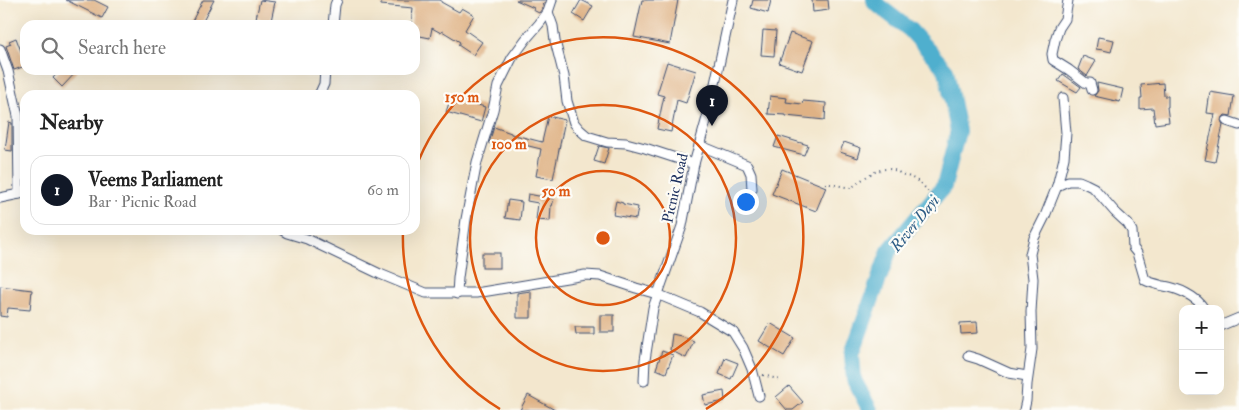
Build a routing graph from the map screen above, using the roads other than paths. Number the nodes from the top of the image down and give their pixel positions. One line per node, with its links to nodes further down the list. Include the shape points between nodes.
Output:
1 (336, 0): 6 (street)
2 (552, 0): 5 (street)
3 (733, 0): 14 (street, Picnic Road)
4 (1068, 0): 10 (street, via 1065,19 1055,40 1053,60 1090,83)
5 (548, 12): 16 (street, via 567,101 574,123 580,130 586,136 645,148); 22 (street, via 512,58 498,86 477,162)
6 (334, 20)
7 (0, 49): 15 (street, via 18,116)
8 (325, 75): 9 (street)
9 (321, 90)
10 (1092, 90)
11 (1063, 98): 17 (street, via 1066,132)
12 (1227, 121): 13 (street)
13 (1239, 125)
14 (700, 145): 16 (street, Picnic Road); 18 (street, via 747,165)
15 (20, 154)
16 (694, 164): 23 (street, Picnic Road, via 682,226)
17 (1057, 186): 24 (street, via 1068,181 1094,188 1132,231 1133,248 1145,280 1190,295); 28 (street, via 1030,254 1033,292)
18 (752, 189)
19 (20, 193): 20 (street)
20 (0, 198)
21 (294, 235): 22 (street, via 426,293)
22 (457, 294): 23 (street, via 476,294 585,274)
23 (657, 294): 29 (street, Picnic Road); 30 (street, via 700,312 733,332 752,369)
24 (1201, 305)
25 (1239, 318): 26 (street)
26 (1224, 324)
27 (968, 356): 28 (street, via 1009,373)
28 (1028, 376): 31 (street)
29 (644, 381)
30 (758, 396)
31 (1024, 410)

